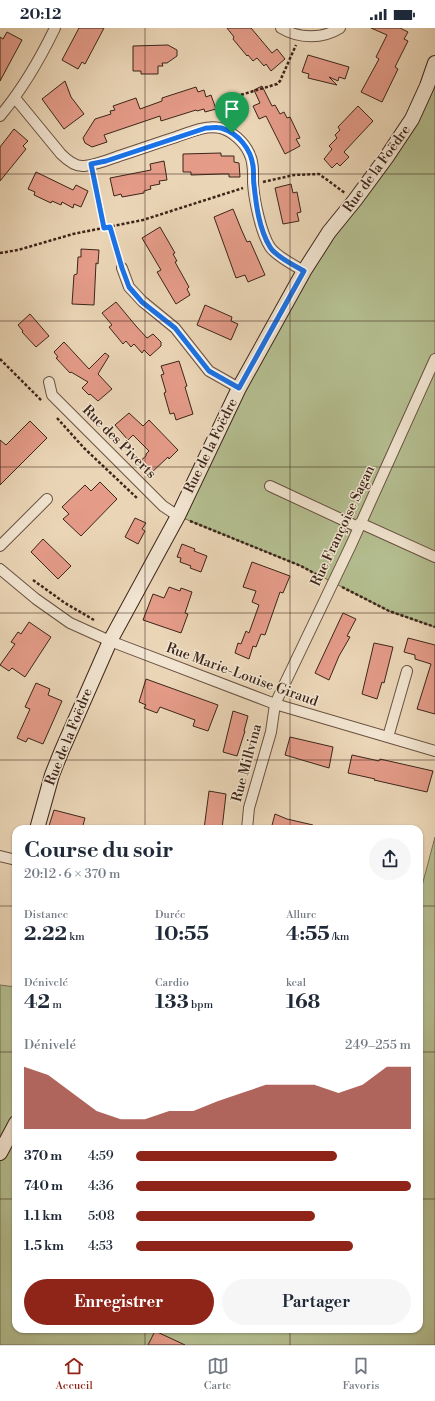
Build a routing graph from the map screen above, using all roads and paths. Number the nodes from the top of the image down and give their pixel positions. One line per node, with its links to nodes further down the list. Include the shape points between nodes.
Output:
1 (55, 28): 6 (street)
2 (281, 28): 4 (street)
3 (340, 28): 4 (street, via 332,33)
4 (300, 36): 8 (path, via 277,84 227,99)
5 (435, 63): 11 (street, Rue de la Foëdre, via 412,120)
6 (16, 98): 7 (street); 9 (street, via 68,161 78,166)
7 (0, 116)
8 (232, 133): 9 (street, via 220,128 206,128); 10 (street, via 249,153 253,166)
9 (91, 164): 13 (path)
10 (253, 184): 11 (path, via 294,175 319,174); 12 (path, via 143,220); 16 (street, via 270,248)
11 (355, 200): 16 (street, Rue de la Foëdre, via 329,232)
12 (110, 227): 13 (path); 15 (path)
13 (104, 228): 14 (path)
14 (0, 253)
15 (122, 268): 19 (street, via 129,287 142,302 175,328 209,371)
16 (304, 271): 19 (street, Rue de la Foëdre)
17 (435, 359): 23 (street, Rue Françoise Sagan)
18 (49, 382): 22 (street, Rue des Piverts, via 52,395 163,506)
19 (239, 388): 22 (street, Rue de la Foëdre)
20 (270, 486): 23 (street)
21 (47, 498): 24 (street)
22 (178, 516): 28 (path, via 302,566); 31 (street, Rue de la Foëdre)
23 (359, 525): 25 (street); 28 (street, Rue Françoise Sagan)
24 (0, 546)
25 (435, 557)
26 (0, 569): 31 (street, Rue Marie-Louise Giraud, via 70,623)
27 (30, 578): 29 (path)
28 (333, 583): 30 (path, via 389,611); 33 (street, Rue Françoise Sagan)
29 (99, 622)
30 (435, 627)
31 (110, 641): 33 (street, Rue Marie-Louise Giraud); 36 (street, Rue de la Foëdre, via 52,775)
32 (407, 671): 34 (street)
33 (275, 704): 34 (street, Rue Marie-Louise Giraud); 37 (street, Rue Millvina, via 271,732 249,808)
34 (388, 737): 35 (street, Rue Marie-Louise Giraud)
35 (435, 751)
36 (38, 825)
37 (247, 825)
38 (0, 856): 39 (street)
39 (12, 859)
40 (12, 1130): 41 (street)
41 (0, 1153)

